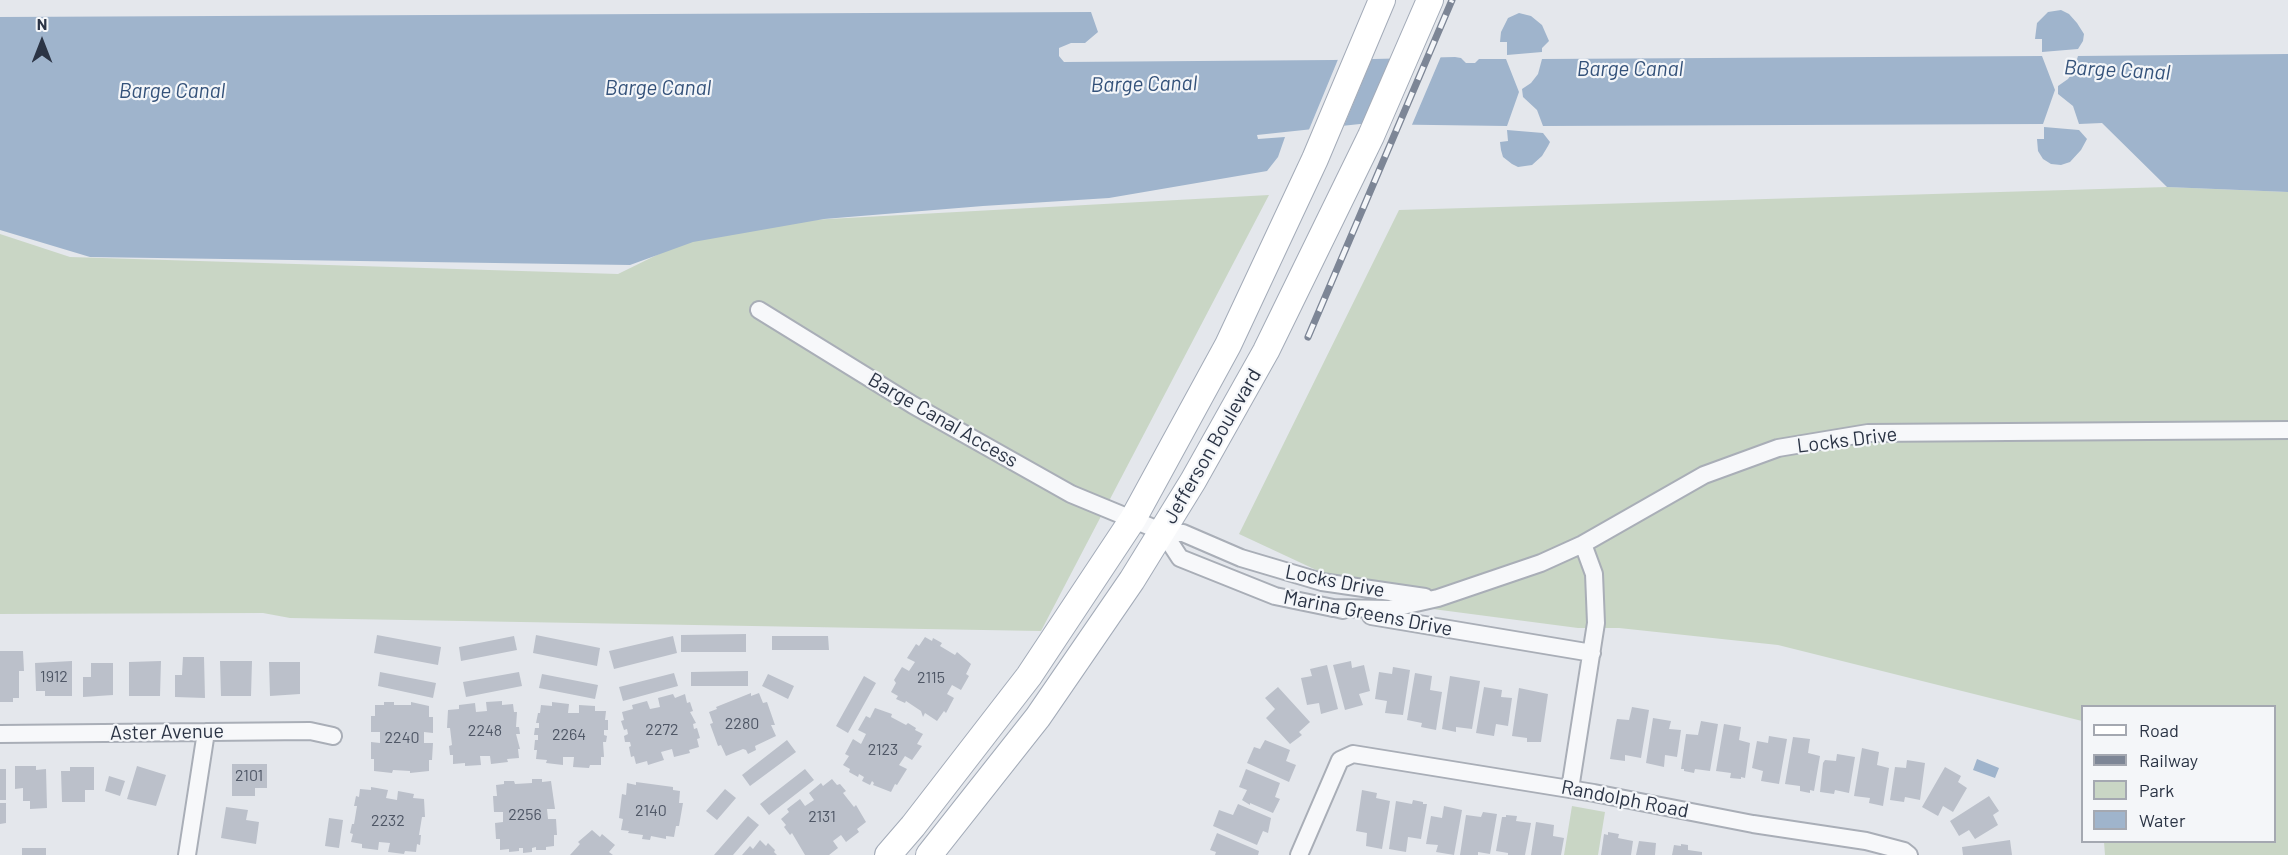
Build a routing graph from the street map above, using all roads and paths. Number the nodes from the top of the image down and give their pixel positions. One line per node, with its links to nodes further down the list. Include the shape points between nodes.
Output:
1 (1382, 0): 5 (main road, Jefferson Boulevard, via 1228,345)
2 (1429, 4): 6 (main road, Jefferson Boulevard, via 1371,136 1266,351)
3 (759, 310): 5 (street, Barge Canal Access, via 913,405 1071,494)
4 (2288, 430): 7 (street, Locks Drive, via 1868,433 1778,448 1704,475)
5 (1133, 519): 6 (street, Locks Drive); 16 (main road, Jefferson Boulevard, via 1029,676)
6 (1163, 532): 8 (street, Locks Drive, via 1184,533 1241,558 1322,582); 9 (street, Marina Greens Drive, via 1180,558 1275,596); 17 (main road, Jefferson Boulevard, via 1038,717)
7 (1583, 544): 8 (street, Locks Drive, via 1541,563); 10 (street, via 1595,585)
8 (1438, 598): 9 (street, Locks Drive, via 1389,609)
9 (1332, 608): 10 (street, Marina Greens Drive)
10 (1592, 653): 14 (street)
11 (206, 732): 12 (street, Aster Avenue); 13 (street, Aster Avenue, via 310,731); 15 (street)
12 (0, 734)
13 (333, 736)
14 (1570, 789): 18 (street, Randolph Road, via 1353,754 1340,760); 19 (street, Randolph Road, via 1866,841)
15 (187, 855)
16 (888, 855)
17 (929, 855)
18 (1299, 855)
19 (1909, 855)

